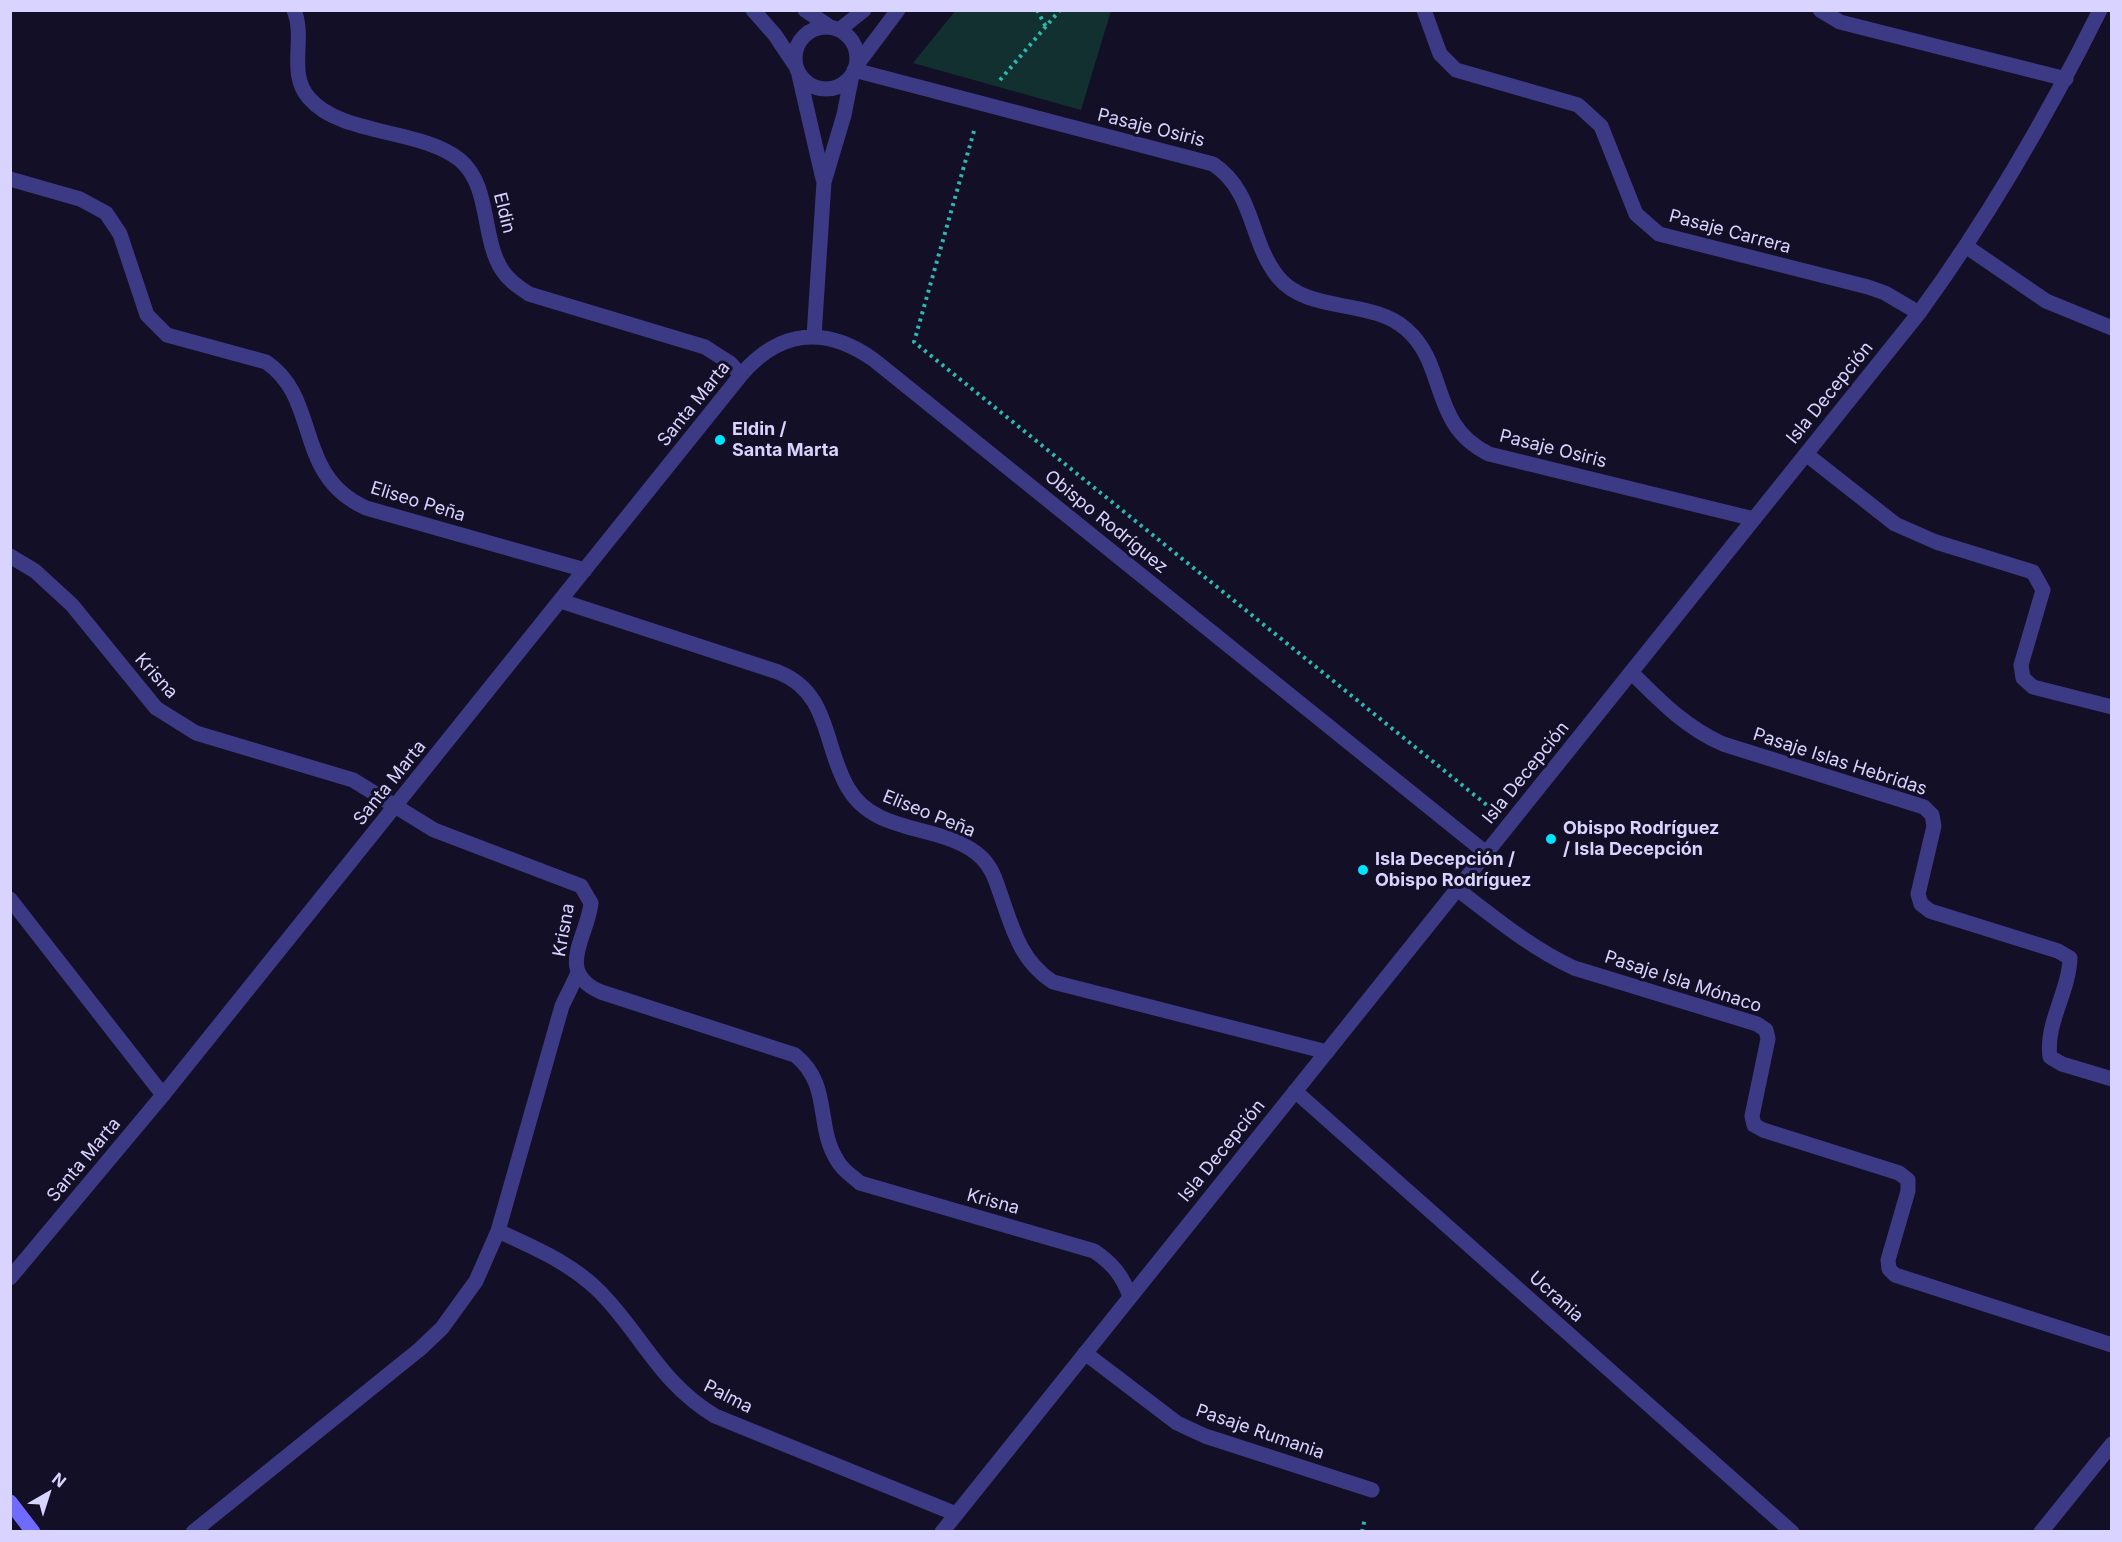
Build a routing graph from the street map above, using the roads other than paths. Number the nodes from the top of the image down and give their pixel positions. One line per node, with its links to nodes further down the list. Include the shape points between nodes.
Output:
1 (294, 10): 19 (street, Eldin, via 299,22 299,81 308,97 336,116 446,150 462,162 477,187 496,258 513,283 529,294 705,347)
2 (753, 10): 10 (street)
3 (805, 10): 9 (street)
4 (864, 10): 9 (street)
5 (898, 10): 11 (street)
6 (1424, 10): 16 (street, Pasaje Carrera, via 1440,54 1456,70 1578,105 1594,118 1601,126 1636,214 1659,234 1868,287)
7 (1820, 10): 12 (street, via 1840,22)
8 (2100, 10): 12 (street, Isla Decepción)
9 (834, 28): 10 (street, via 819,27 802,37 794,55); 11 (street, via 854,45)
10 (797, 70): 11 (street, via 815,87 825,89 836,88); 14 (street)
11 (854, 70): 14 (street); 21 (street, Pasaje Osiris, via 1199,159 1219,168 1236,183 1278,278 1301,294 1391,318 1405,327 1425,354 1455,428 1476,447)
12 (2066, 79): 15 (street, Isla Decepción)
13 (10, 179): 23 (street, Eliseo Peña, via 80,199 106,213 120,234 147,315 166,334 266,362 279,370 292,388 325,476 352,502)
14 (824, 182): 18 (street)
15 (1967, 247): 16 (street, Isla Decepción); 17 (street, via 2046,301)
16 (1919, 313): 20 (street, Isla Decepción)
17 (2112, 328)
18 (814, 336): 19 (street, Santa Marta, via 772,347); 28 (street, Obispo Rodríguez, via 856,347 874,360)
19 (741, 375): 23 (street, Santa Marta)
20 (1806, 454): 21 (street, Isla Decepción); 26 (street, via 1895,524 1936,542 2033,572 2043,590 2021,665 2023,678 2033,687)
21 (1754, 519): 25 (street, Isla Decepción)
22 (10, 556): 27 (street, Krisna, via 35,571 72,605 142,693 173,721 196,734 353,780)
23 (585, 570): 24 (street, Santa Marta)
24 (561, 601): 27 (street, Santa Marta); 32 (street, Eliseo Peña, via 778,672 803,685 816,704 841,774 859,803 887,821 968,847 983,859 992,870 1027,959 1053,981)
25 (1631, 672): 28 (street, Isla Decepción); 33 (street, Pasaje Islas Hebridas, via 1671,712 1699,733 1924,807 1932,815 1934,826 1918,894 1921,904 2070,958 2070,971 2048,1044 2050,1057)
26 (2112, 707)
27 (396, 807): 31 (street, Krisna, via 434,830 581,886 591,903 576,952); 35 (street, Santa Marta)
28 (1486, 853): 29 (street, Isla Decepción)
29 (1457, 889): 32 (street, Isla Decepción); 39 (street, Pasaje Isla Mónaco, via 1521,939 1574,968 1766,1030 1768,1039 1752,1116 1754,1125 1899,1173 1908,1180 1888,1260 1895,1275)
30 (10, 899): 35 (street)
31 (578, 973): 36 (street, via 562,1006); 38 (street, Krisna, via 601,992 795,1055 815,1077 837,1161 860,1183 1094,1251 1116,1269)
32 (1327, 1052): 34 (street, Isla Decepción)
33 (2112, 1079)
34 (1295, 1091): 38 (street, Isla Decepción); 48 (street, Ucrania)
35 (164, 1095): 37 (street, Santa Marta)
36 (498, 1231): 44 (street, Palma, via 556,1258 587,1280 664,1376 700,1408); 46 (street, via 476,1281 442,1328)
37 (10, 1278)
38 (1130, 1297): 40 (street, Isla Decepción)
39 (2112, 1345)
40 (1085, 1353): 42 (street, Pasaje Rumania, via 1177,1424); 44 (street, Isla Decepción)
41 (2112, 1444): 49 (street)
42 (1372, 1490)
43 (10, 1502): 45 (main road)
44 (956, 1514): 47 (street, Isla Decepción)
45 (33, 1532)
46 (193, 1532)
47 (942, 1532)
48 (1792, 1532)
49 (2041, 1532)

